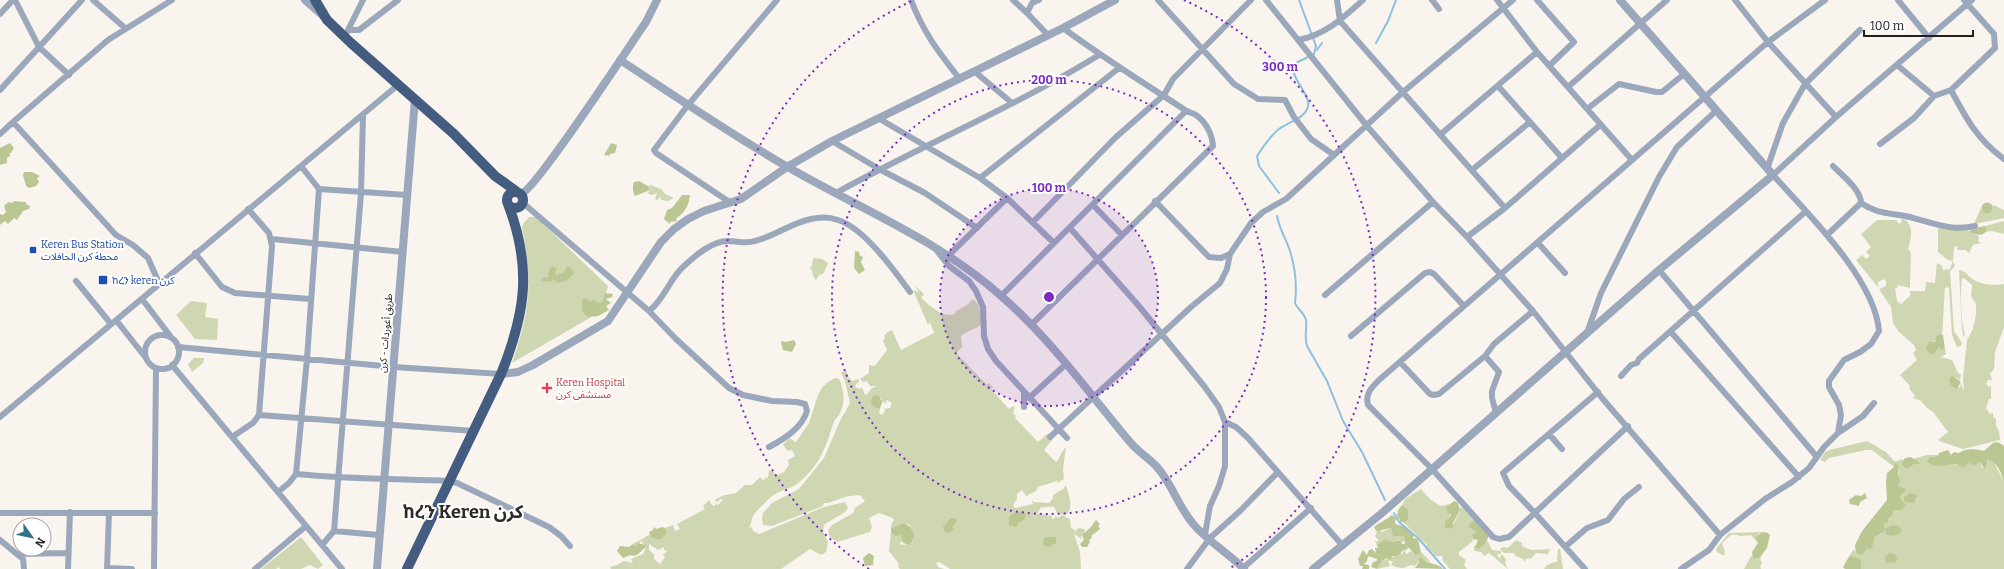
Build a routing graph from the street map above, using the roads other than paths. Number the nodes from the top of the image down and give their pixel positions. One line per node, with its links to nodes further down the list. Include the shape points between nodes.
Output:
1 (14, 0): 33 (street); 45 (street)
2 (82, 0): 45 (street)
3 (93, 0): 37 (street)
4 (172, 0): 37 (street)
5 (305, 0): 34 (street)
6 (315, 0): 34 (highway)
7 (363, 0): 40 (street)
8 (398, 0): 40 (street, via 359,30)
9 (657, 0): 49 (street, via 646,22)
10 (776, 0): 69 (street)
11 (911, 0): 56 (street, via 931,43)
12 (1013, 0): 32 (street)
13 (1039, 0): 32 (street, via 1032,3)
14 (1115, 0): 38 (street)
15 (1158, 0): 46 (street)
16 (1251, 0): 46 (street)
17 (1266, 0): 43 (street)
18 (1337, 0): 35 (street)
19 (1363, 0): 35 (street)
20 (1432, 0): 31 (street)
21 (1497, 0): 30 (street)
22 (1513, 0): 30 (street)
23 (1537, 0): 51 (street, via 1574,42)
24 (1620, 0): 36 (street)
25 (1667, 0): 36 (street)
26 (1735, 0): 44 (street)
27 (1825, 0): 44 (street)
28 (1898, 0): 42 (street)
29 (1968, 1): 42 (street); 62 (street, via 1994,34 1995,48)
30 (1504, 8): 47 (street); 63 (street)
31 (1439, 9)
32 (1027, 13): 41 (street)
33 (0, 14)
34 (327, 20): 40 (highway)
35 (1340, 21): 43 (street, via 1313,37); 63 (street)
36 (1640, 24): 55 (street); 60 (street)
37 (125, 28): 54 (street)
38 (1063, 28): 41 (street); 48 (street)
39 (1860, 30): 57 (street)
40 (346, 33): 58 (highway, via 351,44)
41 (1047, 34): 53 (street)
42 (1929, 38): 50 (street)
43 (1298, 40): 79 (street)
44 (1768, 42): 57 (street); 66 (street)
45 (39, 47): 54 (street); 61 (street)
46 (1202, 48): 64 (street, via 1174,79); 85 (street, via 1234,84 1252,97 1285,100 1311,139)
47 (1537, 52): 51 (street); 59 (street)
48 (1099, 55): 52 (street); 68 (street, via 1061,79)
49 (620, 60): 69 (street); 102 (street)
50 (1897, 65): 65 (street); 74 (street)
51 (1549, 66): 60 (street)
52 (1119, 68): 64 (street); 97 (street)
53 (974, 71): 56 (street); 68 (street)
54 (69, 74): 76 (street)
55 (1684, 74): 66 (street); 70 (street, via 1662,92 1619,84)
56 (959, 78): 75 (street)
57 (1805, 84): 74 (street); 92 (street, via 1783,123)
58 (398, 85): 67 (highway); 73 (street)
59 (1498, 86): 77 (street); 81 (street)
60 (1568, 87): 70 (street)
61 (0, 90)
62 (1952, 90): 65 (street); 87 (street, via 1976,134)
63 (1404, 92): 79 (street); 81 (street)
64 (1164, 95): 71 (street); 113 (street, via 1115,138)
65 (1934, 96): 83 (street, via 1914,118)
66 (1705, 98): 72 (street); 88 (street)
67 (415, 99): 96 (highway); 101 (street, طريق أغوردات - كرن)
68 (1012, 103): 84 (street)
69 (688, 105): 91 (street); 107 (street, via 654,150)
70 (1587, 109): 78 (street)
71 (1186, 111): 104 (street, via 1196,115 1208,128 1213,146); 109 (street)
72 (1716, 111): 92 (street); 152 (street, via 1677,147 1658,177 1601,293)
73 (363, 116): 89 (street); 99 (street)
74 (1836, 117): 95 (street)
75 (878, 118): 82 (street); 84 (street)
76 (13, 122): 80 (street); 136 (street, via 116,235 134,245 148,258)
77 (1530, 122): 86 (street); 94 (street)
78 (1600, 125): 86 (street); 88 (street)
79 (1367, 126): 85 (street); 106 (street)
80 (0, 134)
81 (1441, 134): 94 (street)
82 (832, 141): 91 (street); 93 (street)
83 (1880, 144)
84 (924, 146): 93 (street); 97 (street)
85 (1334, 155): 129 (street, via 1286,199 1263,212 1251,223)
86 (1562, 158): 110 (street)
87 (2004, 159)
88 (1632, 160): 124 (street)
89 (301, 166): 98 (street); 111 (street)
90 (1834, 166): 108 (street, via 1858,193)
91 (787, 167): 100 (street); 107 (street, via 752,192)
92 (1767, 168): 95 (street)
93 (879, 169): 100 (street); 116 (street, via 926,193)
94 (1472, 170): 110 (street)
95 (1773, 175): 112 (street); 132 (street)
96 (495, 176): 102 (highway); 105 (highway)
97 (980, 178): 103 (street)
98 (318, 189): 99 (street); 122 (street)
99 (361, 192): 101 (street); 125 (street)
100 (836, 193): 126 (street)
101 (407, 195): 127 (street, طريق أغوردات - كرن)
102 (521, 198): 105 (highway, via 513,208); 105 (highway, via 509,194); 114 (highway); 137 (street)
103 (1007, 198): 113 (street); 116 (street)
104 (1155, 201): 118 (street); 129 (street, via 1209,257 1221,258)
105 (508, 202): 114 (highway)
106 (1433, 202): 120 (street); 139 (street)
107 (731, 203): 137 (street, via 704,211 674,229 661,242)
108 (1861, 203): 115 (street, via 1870,210 1905,216 1934,225); 119 (street)
109 (1093, 205): 117 (street); 118 (street)
110 (1505, 208): 120 (street)
111 (248, 209): 121 (street); 128 (street)
112 (1805, 212): 119 (street); 147 (street)
113 (1033, 222): 123 (street)
114 (515, 223): 167 (highway, via 523,268 524,292 520,318)
115 (1975, 226)
116 (977, 228): 130 (street)
117 (1070, 228): 123 (street); 131 (street)
118 (1122, 235): 131 (street)
119 (1828, 235): 185 (street, via 1874,306 1879,331 1871,344 1844,360 1829,381 1829,387 1839,405)
120 (1467, 237): 134 (street)
121 (272, 240): 122 (street); 140 (street)
122 (314, 243): 125 (street); 143 (street)
123 (1054, 243): 141 (street)
124 (1538, 243): 133 (street); 134 (street)
125 (357, 247): 127 (street); 161 (street)
126 (935, 248): 130 (street); 169 (street, via 949,266 969,281 976,291 983,307 984,336 988,349)
127 (403, 252): 165 (street, طريق أغوردات - كرن)
128 (195, 253): 136 (street); 140 (street, via 222,287 235,293)
129 (1230, 254): 151 (street, via 1227,270 1220,283)
130 (949, 255): 141 (street)
131 (1098, 259): 149 (street); 151 (street)
132 (1659, 270): 147 (street); 152 (street)
133 (1565, 273)
134 (1501, 275): 144 (street); 146 (street)
135 (76, 281): 148 (street)
136 (159, 283): 142 (street)
137 (627, 291): 145 (street); 167 (street, via 608,321 596,330 533,366 518,372)
138 (910, 292): 145 (street, via 889,264 852,226 838,219 811,219 752,242 726,241 712,244 683,267 667,287 662,299)
139 (1325, 295)
140 (269, 296): 143 (street); 157 (street)
141 (1001, 296): 149 (street)
142 (142, 299): 148 (street); 154 (street)
143 (310, 299): 159 (street)
144 (1464, 306): 153 (street, via 1430,272); 162 (street)
145 (649, 311): 190 (street, via 735,392 772,401 805,404 807,410 800,424)
146 (1533, 311): 156 (street); 158 (street, via 1494,344)
147 (1694, 312): 150 (street); 192 (street)
148 (113, 322): 160 (street); 177 (street)
149 (1030, 325): 163 (street)
150 (1671, 332): 168 (street); 196 (street)
151 (1161, 334): 171 (street); 180 (street, via 1204,386 1219,407)
152 (1586, 334): 156 (street)
153 (1351, 336)
154 (173, 339): 155 (street); 160 (street, via 158,335 149,341 145,351)
155 (178, 347): 157 (street); 164 (street, via 178,357)
156 (1566, 352): 170 (street); 175 (street)
157 (264, 355): 159 (street); 176 (street)
158 (1485, 356): 162 (street, via 1439,394 1434,395 1430,394); 175 (street, via 1499,372 1492,390)
159 (307, 359): 161 (street); 178 (street)
160 (148, 361): 166 (street)
161 (348, 362): 165 (street); 179 (street)
162 (1400, 362): 193 (street, via 1371,388 1366,398 1368,405)
163 (1066, 364): 171 (street); 172 (street)
164 (172, 365): 166 (street, via 167,368); 188 (street)
165 (394, 367): 167 (street); 181 (street, طريق أغوردات - كرن)
166 (156, 368): 207 (street)
167 (501, 374): 184 (highway)
168 (1621, 376)
169 (1024, 392): 172 (street); 174 (street)
170 (1598, 392): 182 (street); 186 (street)
171 (1094, 396): 183 (street); 212 (street, via 1131,444 1158,468 1191,521)
172 (1029, 398): 183 (street)
173 (1874, 403): 185 (street, via 1863,416)
174 (1024, 407)
175 (1496, 413): 193 (street)
176 (259, 415): 178 (street); 188 (street, via 253,423)
177 (0, 417)
178 (300, 419): 179 (street); 195 (street)
179 (342, 422): 181 (street); 197 (street)
180 (1225, 422): 194 (street, via 1236,427); 212 (street, via 1225,466 1220,486 1210,506)
181 (388, 426): 184 (street); 198 (street, طريق أغوردات - كرن)
182 (1628, 426): 204 (street); 211 (street)
183 (1058, 429): 187 (street); 189 (street)
184 (474, 432): 199 (highway)
185 (1838, 433): 192 (street)
186 (1549, 434): 191 (street); 204 (street, via 1503,473 1509,486)
187 (1050, 436)
188 (232, 437): 201 (street)
189 (1067, 438)
190 (769, 447)
191 (1562, 449)
192 (1817, 457): 196 (street)
193 (1432, 469): 204 (street, via 1493,537 1509,537); 216 (street)
194 (1278, 472): 202 (street); 212 (street, via 1240,511)
195 (296, 474): 197 (street); 201 (street)
196 (1799, 477): 211 (street, via 1765,499)
197 (338, 478): 198 (street); 209 (street)
198 (384, 478): 199 (street); 210 (street, طريق أغوردات - كرن)
199 (449, 481): 215 (street, via 549,527); 230 (highway)
200 (1639, 487): 217 (street, via 1624,499 1608,520 1587,528)
201 (278, 492): 208 (street)
202 (1311, 508): 216 (street); 232 (street)
203 (70, 512): 205 (street); 206 (street); 220 (street)
204 (1534, 512): 217 (street)
205 (0, 513)
206 (110, 513): 207 (street); 224 (street)
207 (155, 513): 226 (street)
208 (306, 526): 214 (street); 227 (street)
209 (334, 531): 210 (street); 214 (street)
210 (379, 535): 229 (street, طريق أغوردات - كرن)
211 (1720, 535): 235 (street, via 1709,550)
212 (1207, 536): 231 (street); 232 (street)
213 (0, 540): 218 (street)
214 (322, 545): 228 (street)
215 (570, 546)
216 (1343, 546): 233 (street)
217 (1566, 546): 234 (street)
218 (12, 549)
219 (52, 553): 220 (street)
220 (68, 553): 223 (street)
221 (22, 557): 222 (street)
222 (24, 569)
223 (68, 569)
224 (107, 569): 225 (street)
225 (132, 569)
226 (154, 569)
227 (255, 569)
228 (342, 569)
229 (377, 569)
230 (406, 569)
231 (1187, 569)
232 (1243, 569)
233 (1313, 569)
234 (1585, 569)
235 (1681, 569)

